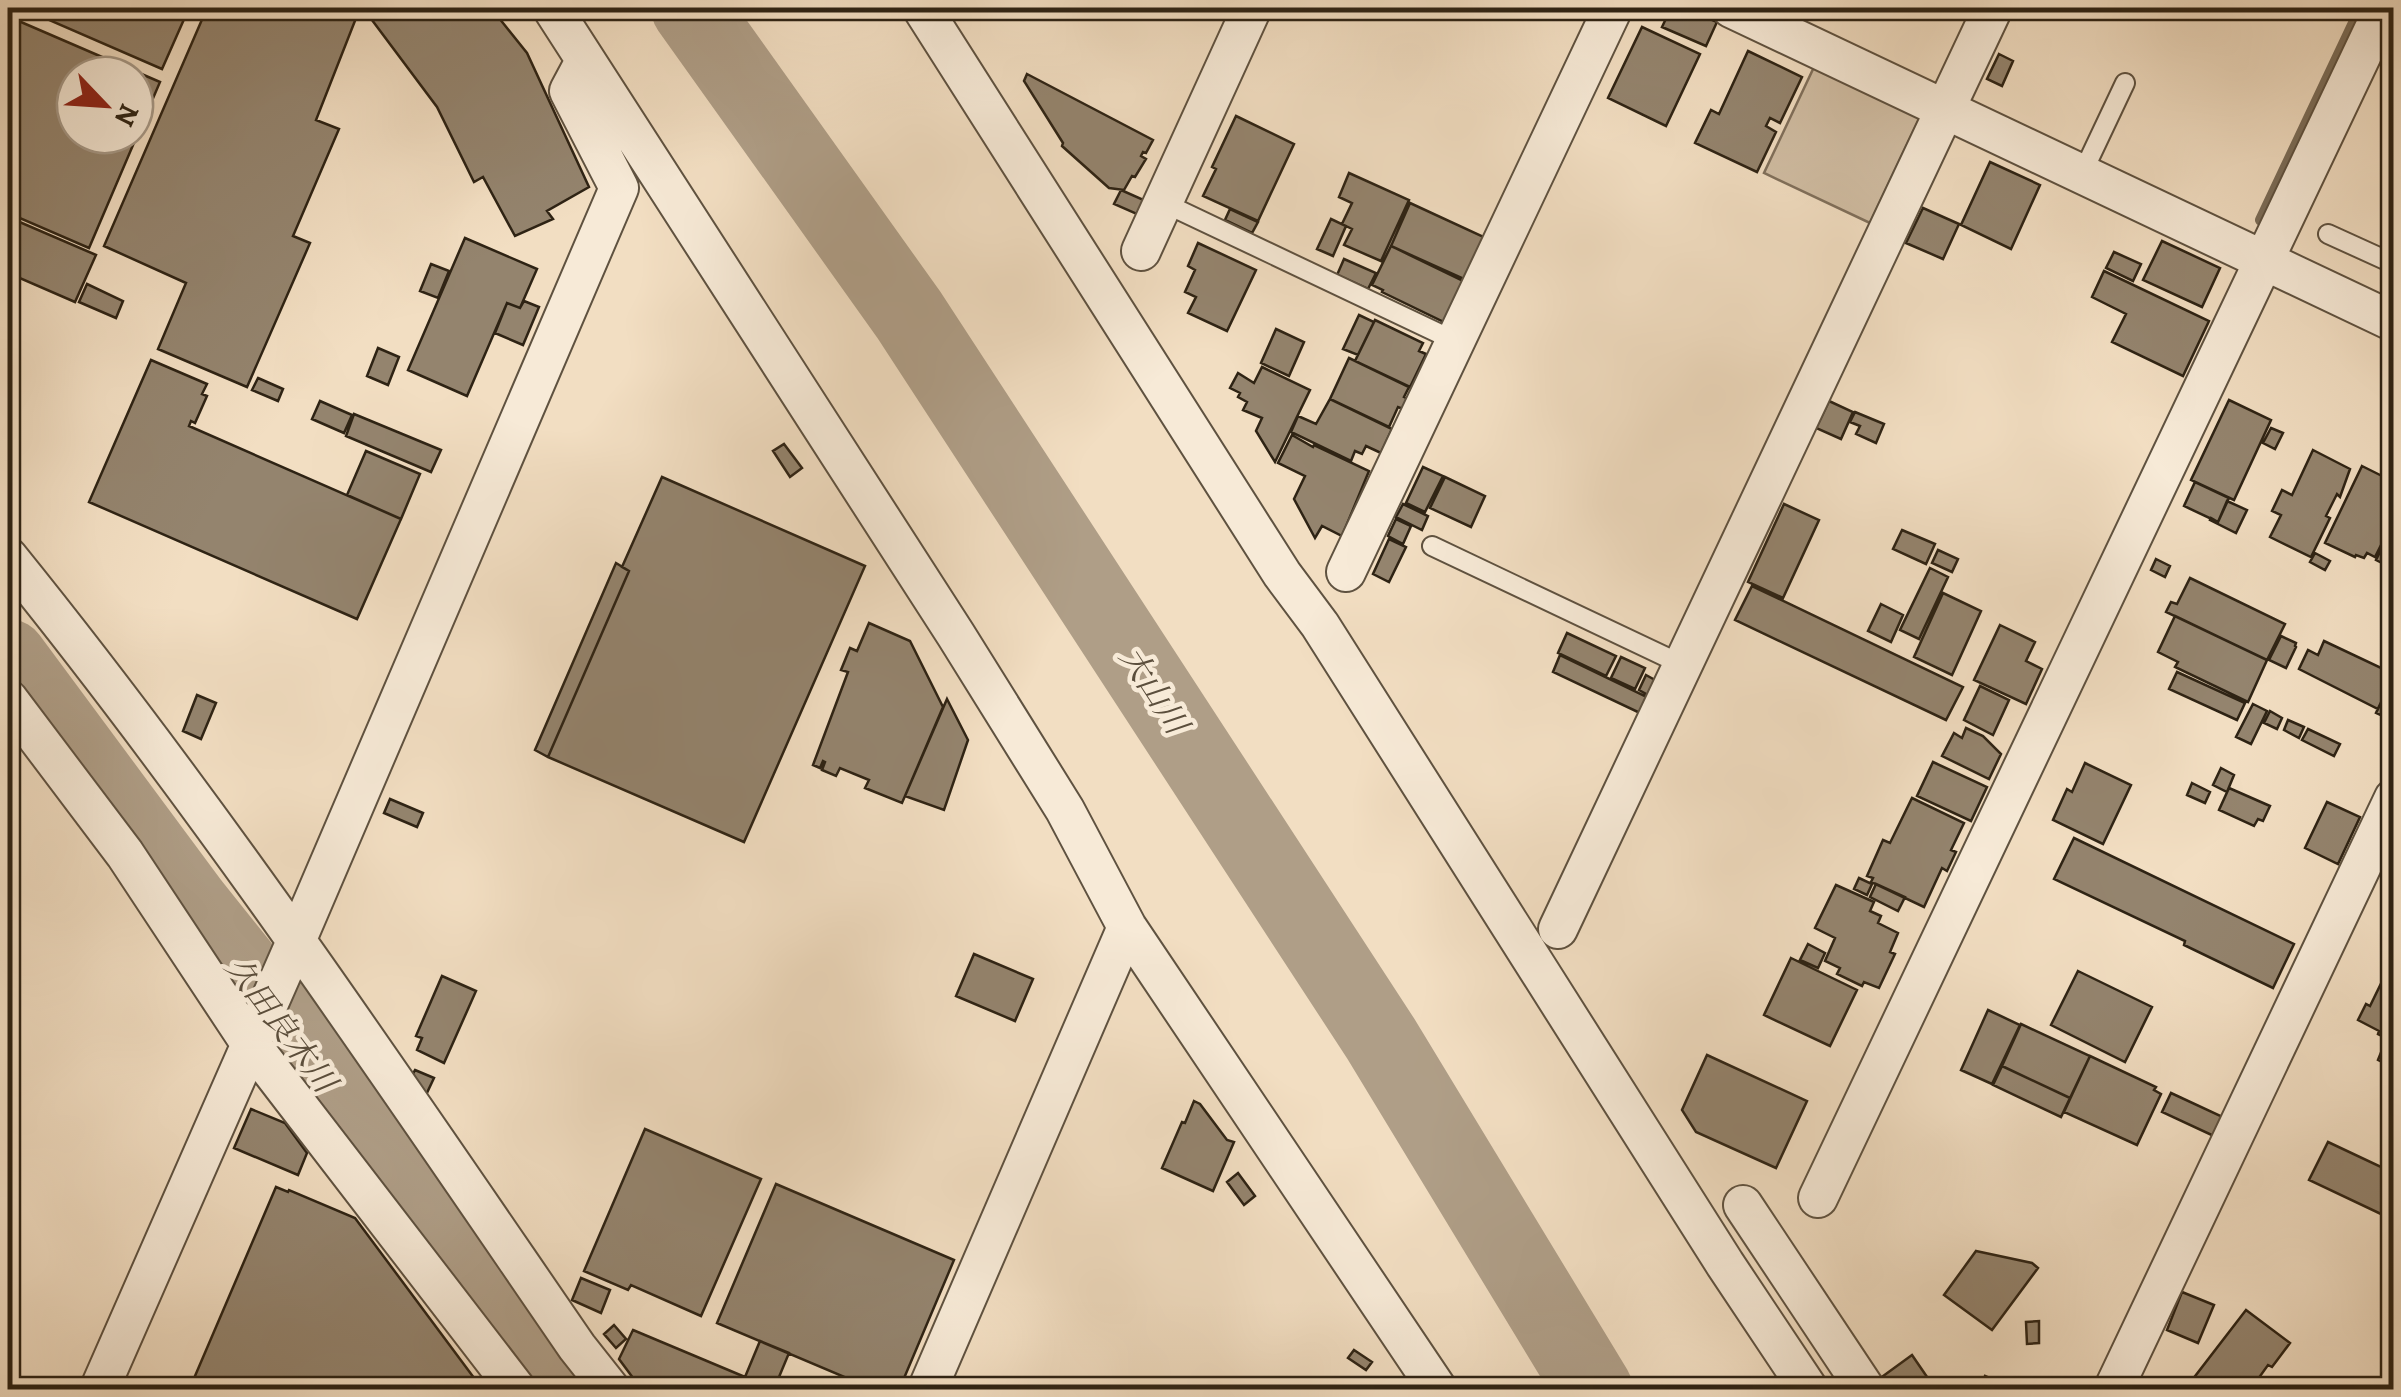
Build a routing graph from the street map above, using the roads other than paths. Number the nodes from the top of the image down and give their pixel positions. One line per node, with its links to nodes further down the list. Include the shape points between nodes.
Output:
1 (552, 8): 8 (street)
2 (922, 8): 36 (street)
3 (1252, 8): 12 (street)
4 (1613, 8): 18 (street)
5 (1732, 8): 10 (street)
6 (1993, 8): 10 (street)
7 (2384, 8): 15 (street)
8 (585, 61): 25 (street, via 1065,810); 27 (street, via 569,91 619,188)
9 (2126, 83): 11 (lane)
10 (1945, 109): 11 (street); 22 (street)
11 (2082, 174): 15 (street)
12 (1162, 202): 14 (street); 18 (lane)
13 (2328, 234): 16 (lane)
14 (1140, 251)
15 (2264, 260): 17 (street); 29 (street)
16 (2394, 264)
17 (2394, 322)
18 (1455, 341): 21 (street)
19 (1432, 546): 22 (lane)
20 (8, 557): 27 (street)
21 (1346, 572)
22 (1682, 665): 26 (street)
23 (8, 699): 28 (street, via 125,854)
24 (2394, 798): 38 (street)
25 (1127, 927): 34 (street); 35 (street)
26 (1558, 929)
27 (296, 941): 28 (street); 33 (street)
28 (251, 1041): 31 (street); 32 (street)
29 (1818, 1198)
30 (1743, 1206): 37 (street)
31 (99, 1390)
32 (517, 1390)
33 (610, 1390)
34 (927, 1390)
35 (1438, 1390)
36 (1809, 1390)
37 (1866, 1390)
38 (2113, 1390)

